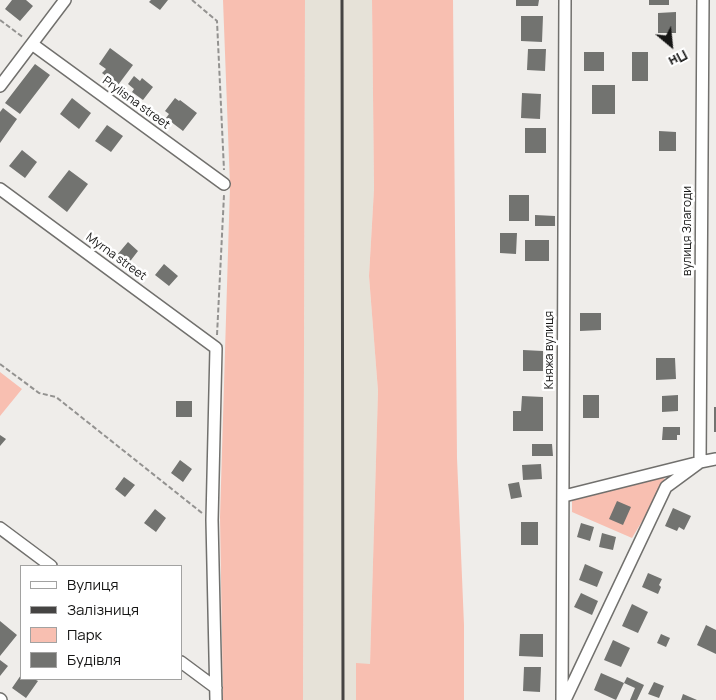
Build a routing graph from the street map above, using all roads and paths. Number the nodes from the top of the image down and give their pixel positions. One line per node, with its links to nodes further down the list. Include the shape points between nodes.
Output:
1 (65, 0): 7 (street)
2 (192, 0): 6 (path)
3 (565, 0): 14 (street, Княжа вулиця)
4 (702, 0): 13 (street, вулиця Злагоди)
5 (0, 20): 7 (path)
6 (217, 21)
7 (32, 44): 8 (street); 9 (street, Prylisna street)
8 (0, 86)
9 (224, 184)
10 (0, 189): 15 (street, Myrna street, via 216,348)
11 (0, 364): 15 (path, via 39,393 56,397)
12 (716, 458): 13 (street)
13 (700, 462): 14 (street); 21 (street, via 666,487)
14 (564, 496): 21 (street, Княжа вулиця)
15 (212, 520): 19 (street)
16 (0, 528): 17 (street)
17 (51, 565)
18 (182, 663): 19 (street)
19 (216, 688): 20 (street)
20 (216, 700)
21 (564, 700)

